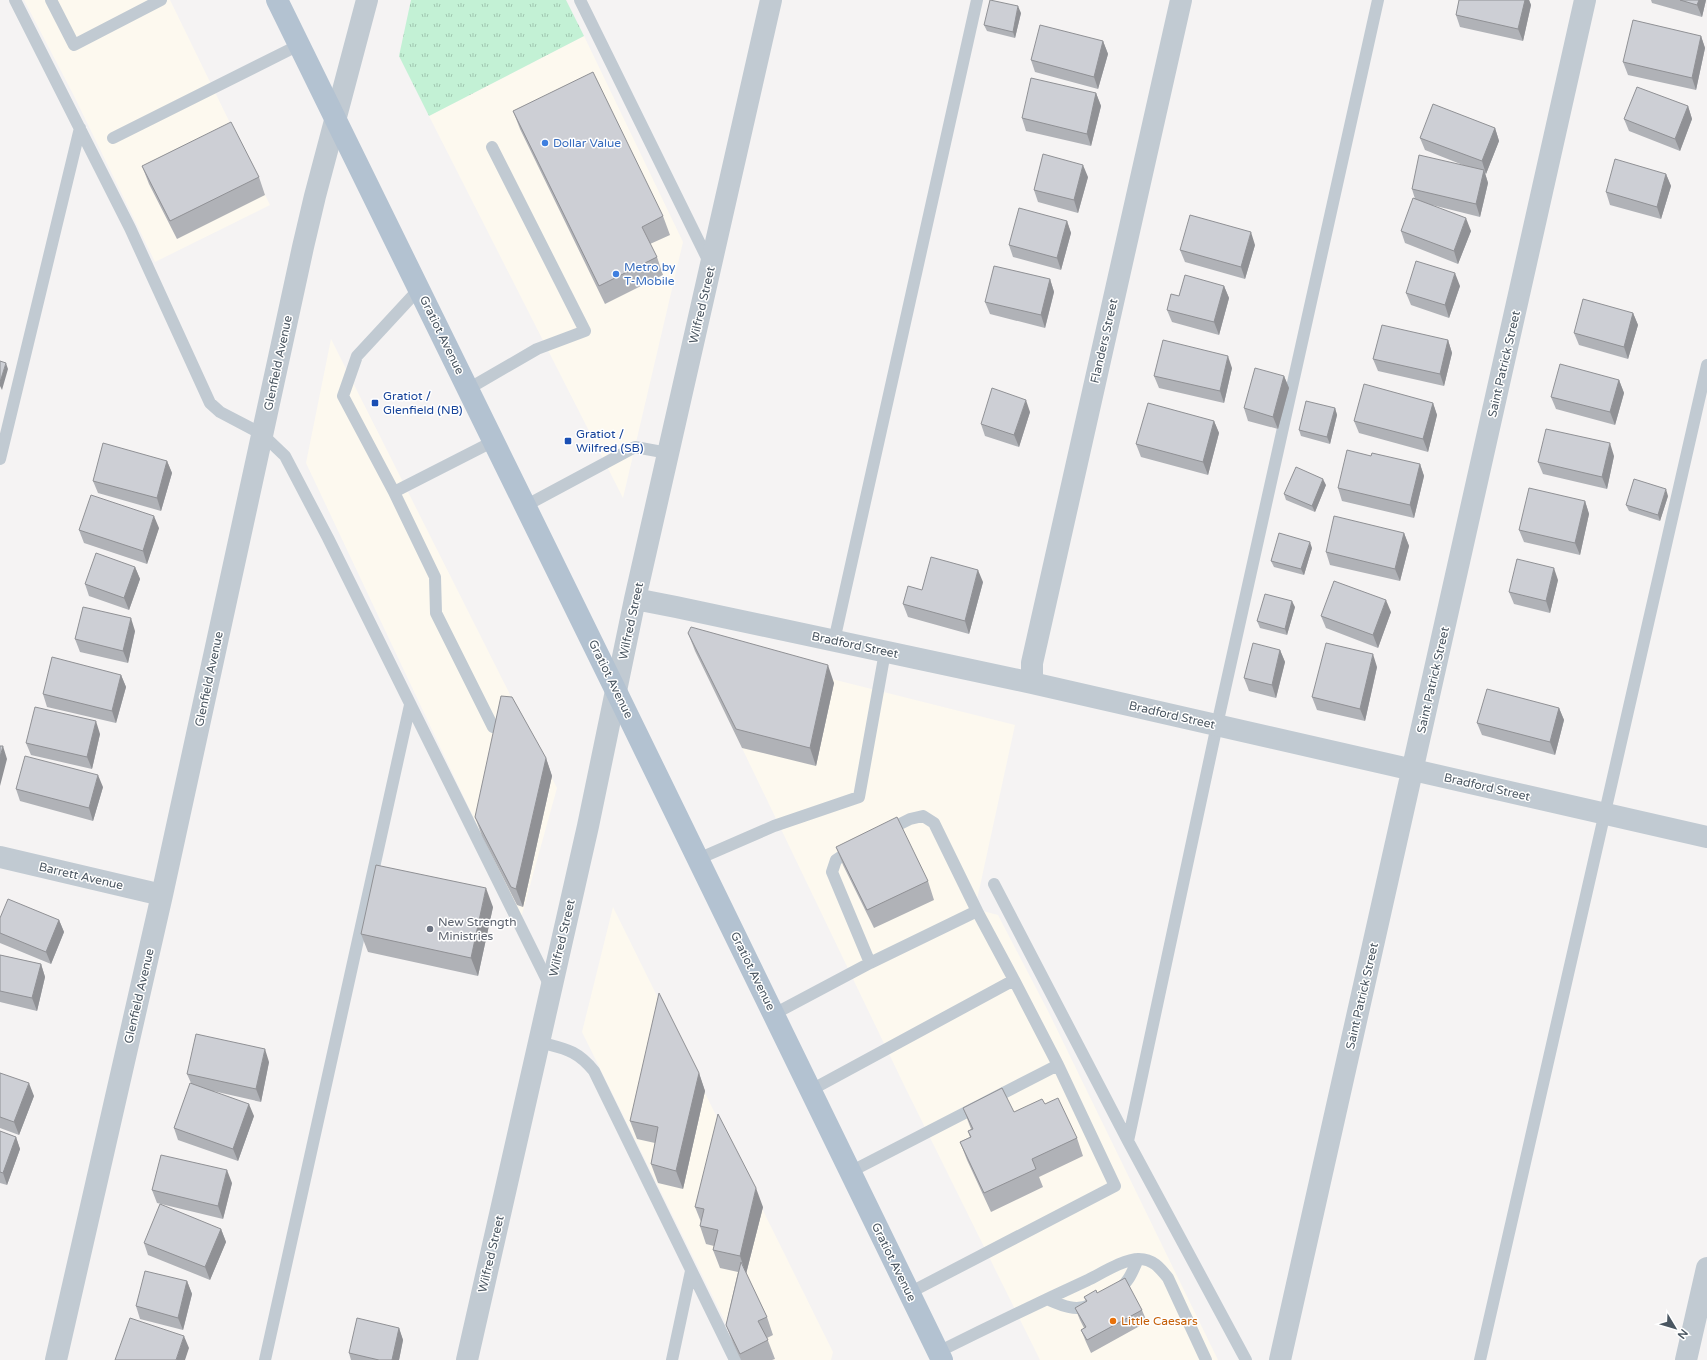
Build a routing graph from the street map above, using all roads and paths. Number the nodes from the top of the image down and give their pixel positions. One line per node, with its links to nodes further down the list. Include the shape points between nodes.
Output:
1 (15, 0): 14 (lane)
2 (51, 0): 3 (lane, via 74,45)
3 (161, 0)
4 (277, 0): 12 (main road, Gratiot Avenue)
5 (367, 0): 13 (street, Glenfield Avenue)
6 (580, 0): 17 (lane)
7 (771, 0): 17 (street, Wilfred Street)
8 (977, 0): 28 (lane)
9 (1181, 0): 30 (street, Flanders Street, via 1032,663)
10 (1378, 0): 33 (lane)
11 (1585, 0): 35 (street, Saint Patrick Street)
12 (299, 45): 13 (main road, Gratiot Avenue); 15 (lane)
13 (336, 119): 18 (main road, Gratiot Avenue); 21 (street, Glenfield Avenue, via 315,196)
14 (80, 128): 21 (lane, via 130,228 210,403 220,412); 24 (lane)
15 (113, 138)
16 (492, 148): 20 (lane, via 585,331 537,348)
17 (711, 265): 23 (street, Wilfred Street)
18 (419, 289): 20 (main road, Gratiot Avenue); 25 (lane, via 357,356 343,396)
19 (1707, 365): 36 (lane)
20 (468, 388): 22 (main road, Gratiot Avenue)
21 (262, 434): 32 (lane, via 285,456); 41 (street, Glenfield Avenue)
22 (494, 441): 25 (lane); 26 (main road, Gratiot Avenue)
23 (668, 453): 26 (lane, via 635,447); 27 (street, Wilfred Street)
24 (0, 459)
25 (394, 492): 34 (lane, via 435,577 436,613)
26 (525, 506): 31 (main road, Gratiot Avenue)
27 (635, 599): 28 (street, Bradford Street); 31 (street, Wilfred Street)
28 (834, 641): 29 (street, Bradford Street)
29 (885, 652): 30 (street, Bradford Street); 39 (lane, via 859,798 774,826)
30 (1032, 682): 33 (street, Bradford Street)
31 (616, 692): 39 (main road, Gratiot Avenue); 45 (street, Wilfred Street)
32 (410, 705): 45 (lane); 59 (lane)
33 (1218, 725): 35 (street, Bradford Street); 50 (lane)
34 (492, 726)
35 (1413, 770): 36 (street, Bradford Street); 65 (street, Saint Patrick Street)
36 (1605, 814): 37 (street, Bradford Street); 66 (lane)
37 (1707, 837)
38 (0, 858): 41 (street, Barrett Avenue)
39 (698, 859): 46 (main road, Gratiot Avenue)
40 (994, 884): 50 (lane)
41 (162, 895): 58 (street, Glenfield Avenue)
42 (977, 911): 43 (lane); 43 (lane, via 934,823 923,816 910,819 836,860 832,872); 44 (lane)
43 (870, 963): 46 (lane)
44 (1014, 980): 48 (lane); 49 (lane)
45 (551, 988): 47 (street, Wilfred Street)
46 (774, 1014): 49 (main road, Gratiot Avenue)
47 (538, 1042): 54 (lane, via 573,1052 584,1059 594,1071); 60 (street, Wilfred Street)
48 (1058, 1065): 51 (lane); 55 (lane, via 1115,1186)
49 (811, 1090): 51 (main road, Gratiot Avenue)
50 (1128, 1141): 64 (lane)
51 (850, 1172): 55 (main road, Gratiot Avenue)
52 (1138, 1259): 56 (lane); 56 (lane, via 1123,1287 1088,1307 1066,1307); 63 (lane, via 1150,1261 1168,1278)
53 (1707, 1268): 67 (street)
54 (691, 1271): 61 (lane); 62 (lane)
55 (909, 1293): 57 (main road, Gratiot Avenue)
56 (1047, 1299): 57 (lane)
57 (936, 1357)
58 (56, 1360)
59 (264, 1360)
60 (467, 1360)
61 (672, 1360)
62 (734, 1360)
63 (1206, 1360)
64 (1246, 1360)
65 (1280, 1360)
66 (1480, 1360)
67 (1686, 1360)

